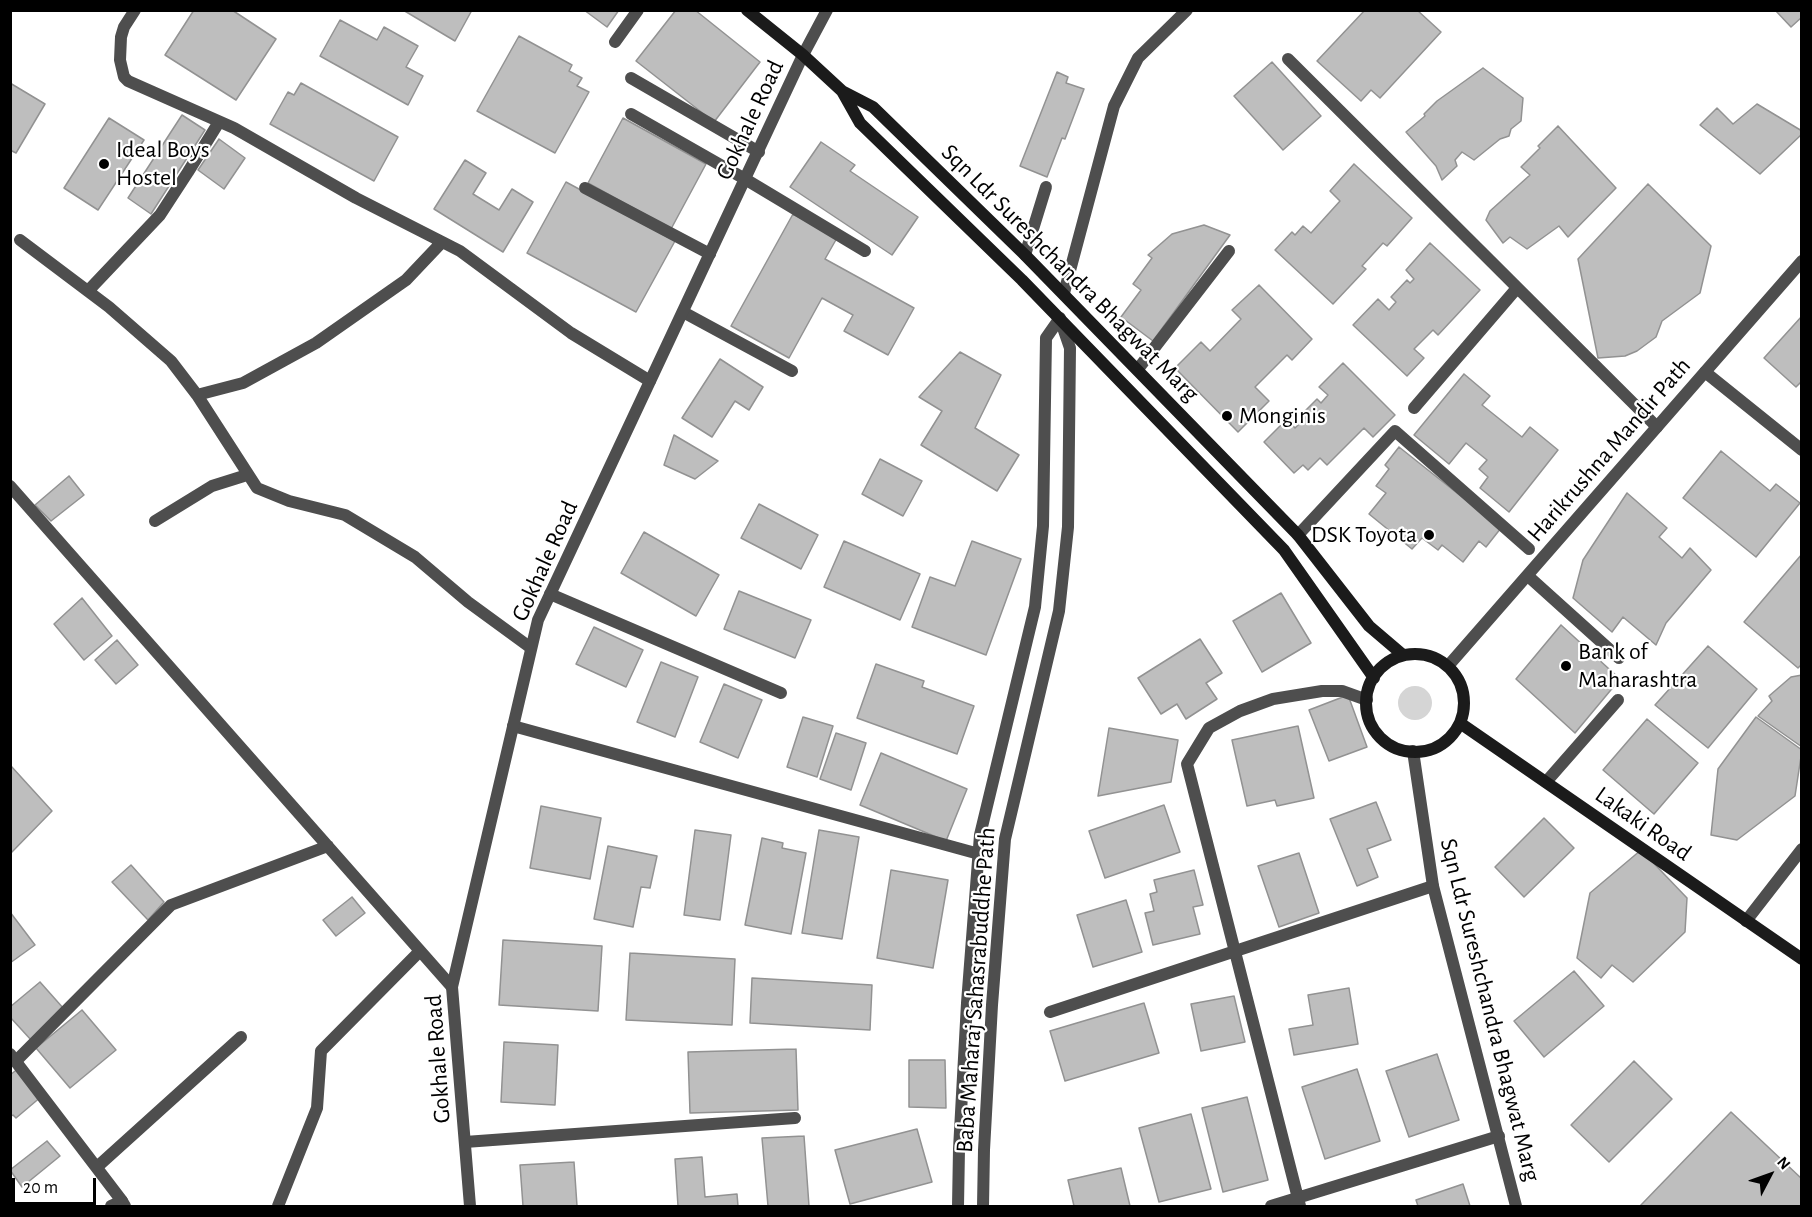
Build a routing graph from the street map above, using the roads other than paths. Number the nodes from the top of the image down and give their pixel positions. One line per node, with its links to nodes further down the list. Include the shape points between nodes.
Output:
1 (135, 10): 12 (street, via 121,37 124,77)
2 (638, 10): 6 (street)
3 (747, 10): 7 (main road, Sqn Ldr Sureshchandra Bhagwat Marg)
4 (827, 10): 7 (street, Gokhale Road)
5 (1187, 10): 26 (street, via 1138,58 1114,106)
6 (615, 42)
7 (803, 55): 10 (main road, Sqn Ldr Sureshchandra Bhagwat Marg); 13 (street, Gokhale Road)
8 (1288, 59): 24 (street)
9 (631, 78): 13 (street)
10 (842, 92): 22 (main road, Sqn Ldr Sureshchandra Bhagwat Marg, via 873,107); 28 (main road, Sqn Ldr Sureshchandra Bhagwat Marg, via 860,123)
11 (631, 114): 14 (street)
12 (219, 122): 18 (street); 25 (street, via 160,214)
13 (759, 152): 14 (street, Gokhale Road)
14 (745, 179): 19 (street); 21 (street, Gokhale Road)
15 (1046, 187): 22 (street)
16 (585, 188): 21 (street)
17 (20, 240): 25 (street)
18 (441, 242): 32 (street, via 460,251 571,333); 33 (street, via 406,280 316,343 243,383)
19 (865, 251)
20 (1229, 251): 29 (street)
21 (710, 254): 27 (street, Gokhale Road)
22 (1025, 255): 26 (main road, Sqn Ldr Sureshchandra Bhagwat Marg)
23 (1802, 261): 31 (street, Harikrushna Mandir Path)
24 (1517, 288): 34 (street); 35 (street)
25 (88, 291): 33 (street, via 171,361)
26 (1064, 293): 29 (main road, Sqn Ldr Sureshchandra Bhagwat Marg)
27 (683, 312): 30 (street); 32 (street, Gokhale Road)
28 (1060, 318): 48 (main road, Sqn Ldr Sureshchandra Bhagwat Marg, via 1284,550); 58 (street, Baba Maharaj Sahasrabuddhe Path, via 1046,338 1043,526 1035,607 980,835); 77 (street, Baba Maharaj Sahasrabuddhe Path, via 1070,348 1068,527 1059,611 1005,839 992,1005)
29 (1138, 369): 40 (main road, Sqn Ldr Sureshchandra Bhagwat Marg)
30 (792, 371)
31 (1705, 372): 35 (street, Harikrushna Mandir Path); 36 (street)
32 (650, 381): 43 (street, Gokhale Road)
33 (198, 395): 37 (street)
34 (1414, 408)
35 (1657, 427): 42 (street, Harikrushna Mandir Path)
36 (1802, 450)
37 (247, 475): 39 (street, via 212,486); 44 (street, via 257,488 289,501 345,515 415,556 468,602)
38 (10, 486): 56 (street)
39 (155, 521)
40 (1298, 535): 41 (street, via 1395,431); 45 (main road, Sqn Ldr Sureshchandra Bhagwat Marg, via 1369,626)
41 (1529, 549)
42 (1527, 576): 46 (street); 47 (street, Harikrushna Mandir Path)
43 (550, 594): 44 (street, Gokhale Road); 49 (street)
44 (531, 648): 53 (street, Gokhale Road)
45 (1403, 655): 47 (main road, via 1427,656); 48 (main road, via 1386,663)
46 (1619, 658)
47 (1448, 666): 52 (main road, via 1464,697)
48 (1374, 678): 50 (main road)
49 (782, 693)
50 (1367, 700): 54 (main road, via 1370,719 1380,735 1395,747); 62 (street, via 1342,691 1273,699 1209,728 1187,764)
51 (1618, 700): 55 (street)
52 (1460, 723): 54 (main road, via 1441,744); 55 (main road, Lakaki Road)
53 (513, 726): 58 (street); 64 (street, Gokhale Road)
54 (1413, 751): 59 (street, Sqn Ldr Sureshchandra Bhagwat Marg)
55 (1546, 782): 60 (main road, Lakaki Road)
56 (328, 846): 61 (street); 67 (street, via 171,905)
57 (1802, 849): 60 (street)
58 (979, 854): 76 (street, Baba Maharaj Sahasrabuddhe Path, via 967,1003)
59 (1433, 886): 62 (street); 69 (street, Sqn Ldr Sureshchandra Bhagwat Marg)
60 (1746, 921): 63 (main road, Lakaki Road)
61 (420, 951): 64 (street); 74 (street, via 321,1051 317,1108)
62 (1235, 951): 65 (street); 72 (street)
63 (1802, 959)
64 (452, 987): 70 (street, Gokhale Road)
65 (1050, 1012)
66 (241, 1038): 71 (street)
67 (13, 1057): 71 (street)
68 (795, 1118): 70 (street)
69 (1499, 1137): 72 (street); 79 (street, Sqn Ldr Sureshchandra Bhagwat Marg)
70 (465, 1142): 75 (street, Gokhale Road)
71 (97, 1167): 73 (street)
72 (1299, 1203): 78 (street)
73 (119, 1205)
74 (278, 1206)
75 (470, 1206)
76 (958, 1206)
77 (983, 1206)
78 (1271, 1206)
79 (1516, 1206)

